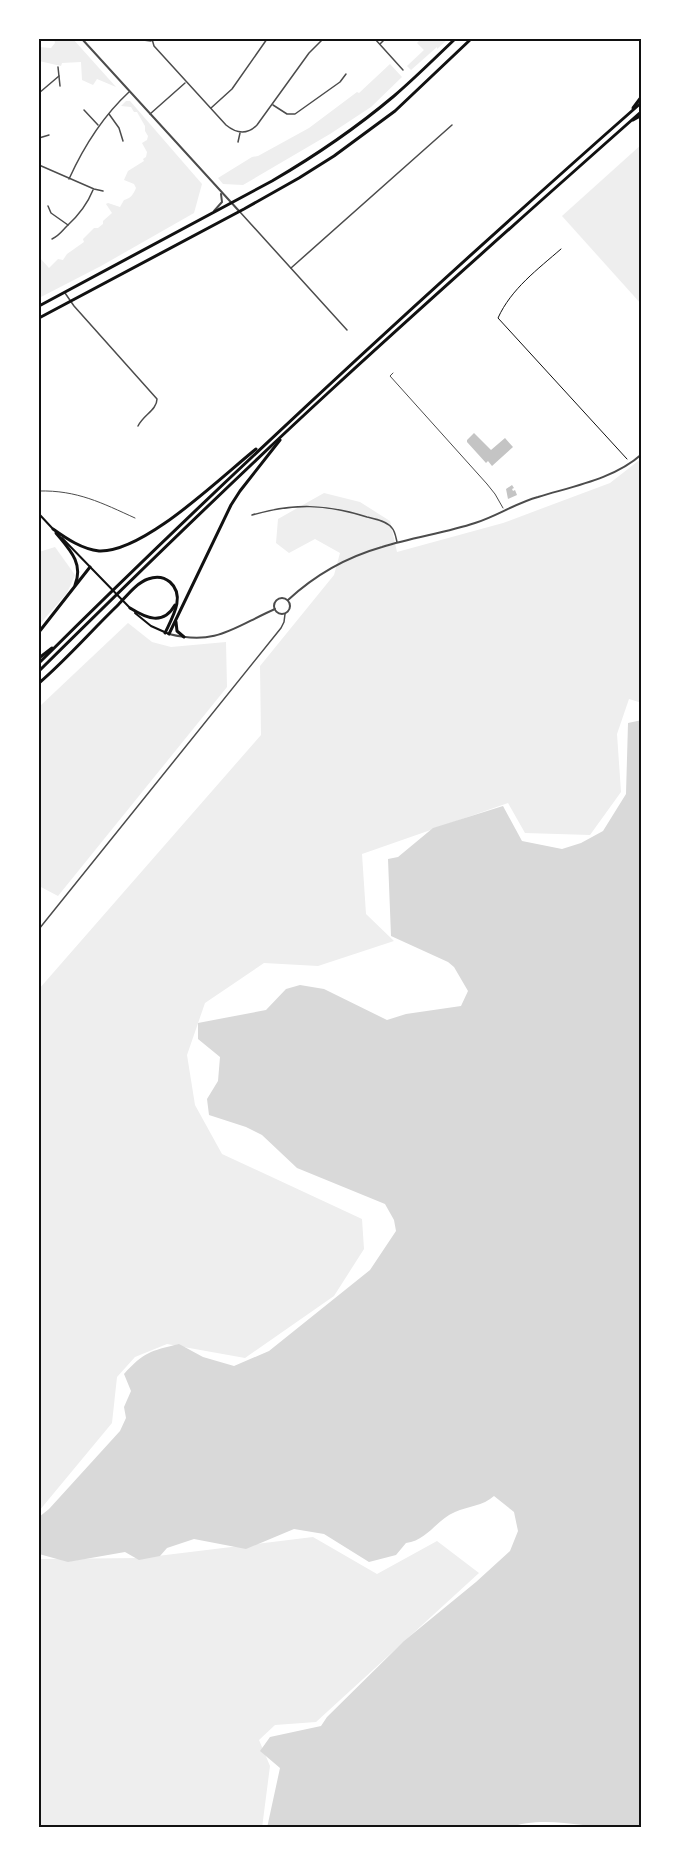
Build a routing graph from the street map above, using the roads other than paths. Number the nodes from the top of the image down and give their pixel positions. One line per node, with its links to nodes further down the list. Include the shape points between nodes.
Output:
1 (81, 39): 17 (street)
2 (267, 39): 22 (street, via 232,89)
3 (323, 39): 21 (street)
4 (375, 39): 10 (street)
5 (385, 39): 10 (street)
6 (455, 39): 42 (highway, via 341,138)
7 (471, 39): 44 (highway, via 367,132 299,178)
8 (143, 40): 9 (street)
9 (152, 40): 15 (street)
10 (380, 44): 12 (street)
11 (58, 67): 14 (street)
12 (403, 70)
13 (346, 74): 21 (street, via 295,114 287,114)
14 (58, 76): 16 (street); 18 (street)
15 (186, 82): 22 (street); 27 (street)
16 (60, 86)
17 (129, 92): 25 (street); 27 (street)
18 (39, 93)
19 (642, 96): 26 (highway)
20 (642, 102): 26 (highway)
21 (273, 104): 32 (street, via 255,127)
22 (211, 109): 32 (street, via 228,127)
23 (84, 110): 30 (street)
24 (642, 111): 29 (highway)
25 (108, 113): 30 (street); 35 (street)
26 (628, 114): 57 (highway)
27 (150, 115): 41 (street)
28 (642, 115): 29 (highway)
29 (627, 124): 56 (highway)
30 (99, 125): 38 (street)
31 (452, 125): 48 (street)
32 (240, 132): 36 (street)
33 (49, 135): 34 (street)
34 (39, 138)
35 (123, 141)
36 (238, 142)
37 (39, 165): 38 (street)
38 (69, 179): 39 (street)
39 (94, 189): 40 (street); 46 (street, via 85,207)
40 (103, 191)
41 (220, 191): 42 (street); 45 (street, via 222,202)
42 (231, 203): 44 (street); 45 (highway)
43 (48, 206): 46 (street, via 51,213)
44 (239, 211): 48 (street); 50 (highway)
45 (212, 213): 49 (highway)
46 (68, 225): 47 (street)
47 (52, 239)
48 (291, 268): 53 (street)
49 (65, 292): 50 (street); 51 (highway)
50 (70, 301): 52 (highway); 55 (street, via 157,399 156,406)
51 (39, 306)
52 (39, 318)
53 (347, 330)
54 (393, 373): 60 (lane, via 390,376 487,484)
55 (138, 426)
56 (285, 434): 73 (highway, via 236,496); 80 (highway)
57 (274, 436): 64 (highway, via 169,520 129,544 96,550 74,543); 77 (highway)
58 (642, 454): 60 (street, via 606,476)
59 (39, 491): 63 (lane, via 86,496)
60 (504, 510): 65 (street, via 472,524)
61 (39, 514): 64 (main road)
62 (252, 514): 65 (street, via 296,506 350,512 383,521 392,528)
63 (135, 519)
64 (53, 529): 66 (main road); 67 (highway, via 77,562 78,577)
65 (397, 542): 69 (street, via 329,569)
66 (90, 567): 67 (highway); 70 (main road)
67 (72, 590): 74 (highway)
68 (177, 597): 70 (highway, via 170,612 161,618 148,617); 75 (highway); 81 (highway, via 170,582 158,577 144,581)
69 (288, 600): 71 (street, via 278,599); 72 (street, via 291,606)
70 (130, 608): 75 (main road)
71 (275, 609): 72 (street); 76 (street, via 223,635)
72 (285, 614): 82 (street, via 281,628)
73 (176, 621): 75 (highway); 76 (highway, via 177,631)
74 (39, 632)
75 (167, 634): 76 (street)
76 (184, 637)
77 (64, 638): 78 (highway); 79 (highway)
78 (39, 658)
79 (39, 663)
80 (39, 671)
81 (39, 683)
82 (39, 929)

